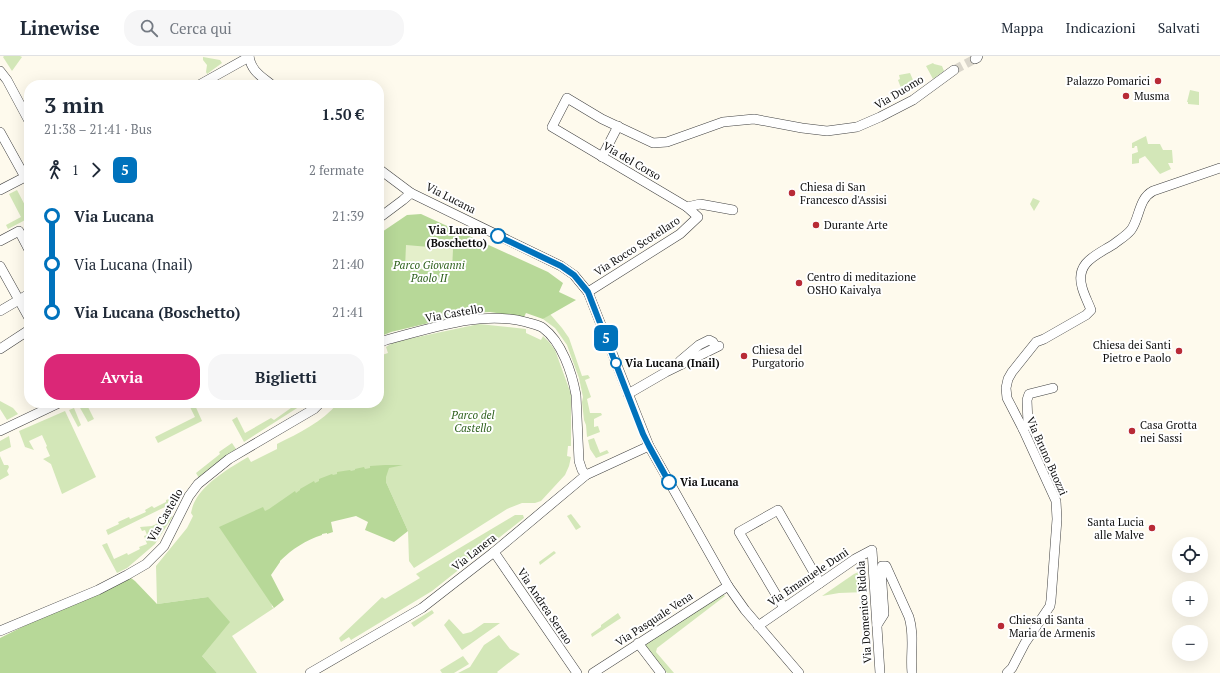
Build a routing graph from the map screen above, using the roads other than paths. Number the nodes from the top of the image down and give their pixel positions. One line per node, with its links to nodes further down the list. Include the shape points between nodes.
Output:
1 (249, 57): 4 (street); 5 (street, via 251,66)
2 (954, 70): 7 (street, Via Duomo, via 913,100 852,128 827,131 754,119 723,122 667,142 653,143)
3 (0, 71): 6 (street)
4 (208, 80)
5 (266, 80)
6 (24, 112)
7 (618, 126): 8 (street, Via Duomo, via 567,98); 11 (street)
8 (552, 127): 11 (street, Via del Corso)
9 (0, 132): 10 (street)
10 (4, 150): 13 (street)
11 (602, 157): 18 (street, Via del Corso)
12 (1220, 168): 38 (street, Via Bruno Buozzi, via 1149,193 1142,202 1131,230 1084,266 1080,278 1091,310 1036,342 1008,379 1007,398)
13 (24, 173)
14 (384, 173): 17 (street, Via Lucana)
15 (24, 178): 16 (street)
16 (0, 190)
17 (411, 193): 20 (street); 25 (street, Via Lucana, via 561,266 574,275)
18 (687, 207): 19 (street, via 700,204); 21 (street, Via del Corso)
19 (733, 210)
20 (384, 214)
21 (698, 217): 25 (street, Via Rocco Scotellaro, via 680,234)
22 (0, 241): 23 (street, via 19,232)
23 (24, 241)
24 (0, 266): 27 (street)
25 (588, 292): 35 (street, Via Lucana)
26 (24, 297): 27 (street)
27 (19, 300): 28 (street); 29 (street)
28 (24, 309)
29 (0, 311)
30 (24, 333): 33 (street)
31 (384, 341): 41 (street, Via Castello, via 453,323 484,318 517,320 542,327 554,338 574,385 579,461)
32 (717, 346): 35 (street)
33 (0, 349)
34 (1053, 388): 38 (street, via 1029,394 1028,424)
35 (628, 394): 40 (street, Via Lucana)
36 (48, 408): 39 (street)
37 (314, 408): 49 (street, Via Castello, via 229,459 198,484 189,496 164,546 146,564 98,590)
38 (1023, 429): 58 (street, Via Bruno Buozzi, via 1056,501 1057,519 1050,606)
39 (0, 431)
40 (649, 446): 41 (street, Via Lanera); 45 (street, Via Lucana)
41 (586, 476): 43 (street, Via Lanera)
42 (872, 550): 44 (street, Via Emanuele Duni, via 855,558); 47 (street, Via Domenico Ridola)
43 (494, 552): 52 (street, Via Lanera, via 422,608); 53 (street, Via Andrea Serrao)
44 (820, 583): 46 (street, Via Emanuele Duni); 46 (street, via 778,510 739,532)
45 (728, 586): 48 (street, Via Lucana); 50 (street, Via Pasquale Vena)
46 (784, 608): 48 (street, Via Emanuele Duni)
47 (877, 625): 56 (street, Via Domenico Ridola); 57 (street, via 884,614 881,569 882,566 886,566 911,624)
48 (758, 626): 51 (street, Via Lucana)
49 (0, 631)
50 (638, 643): 54 (street, Via Pasquale Vena); 55 (street)
51 (796, 672)
52 (310, 673)
53 (577, 673)
54 (594, 673)
55 (661, 673)
56 (880, 673)
57 (912, 673)
58 (1007, 673)

